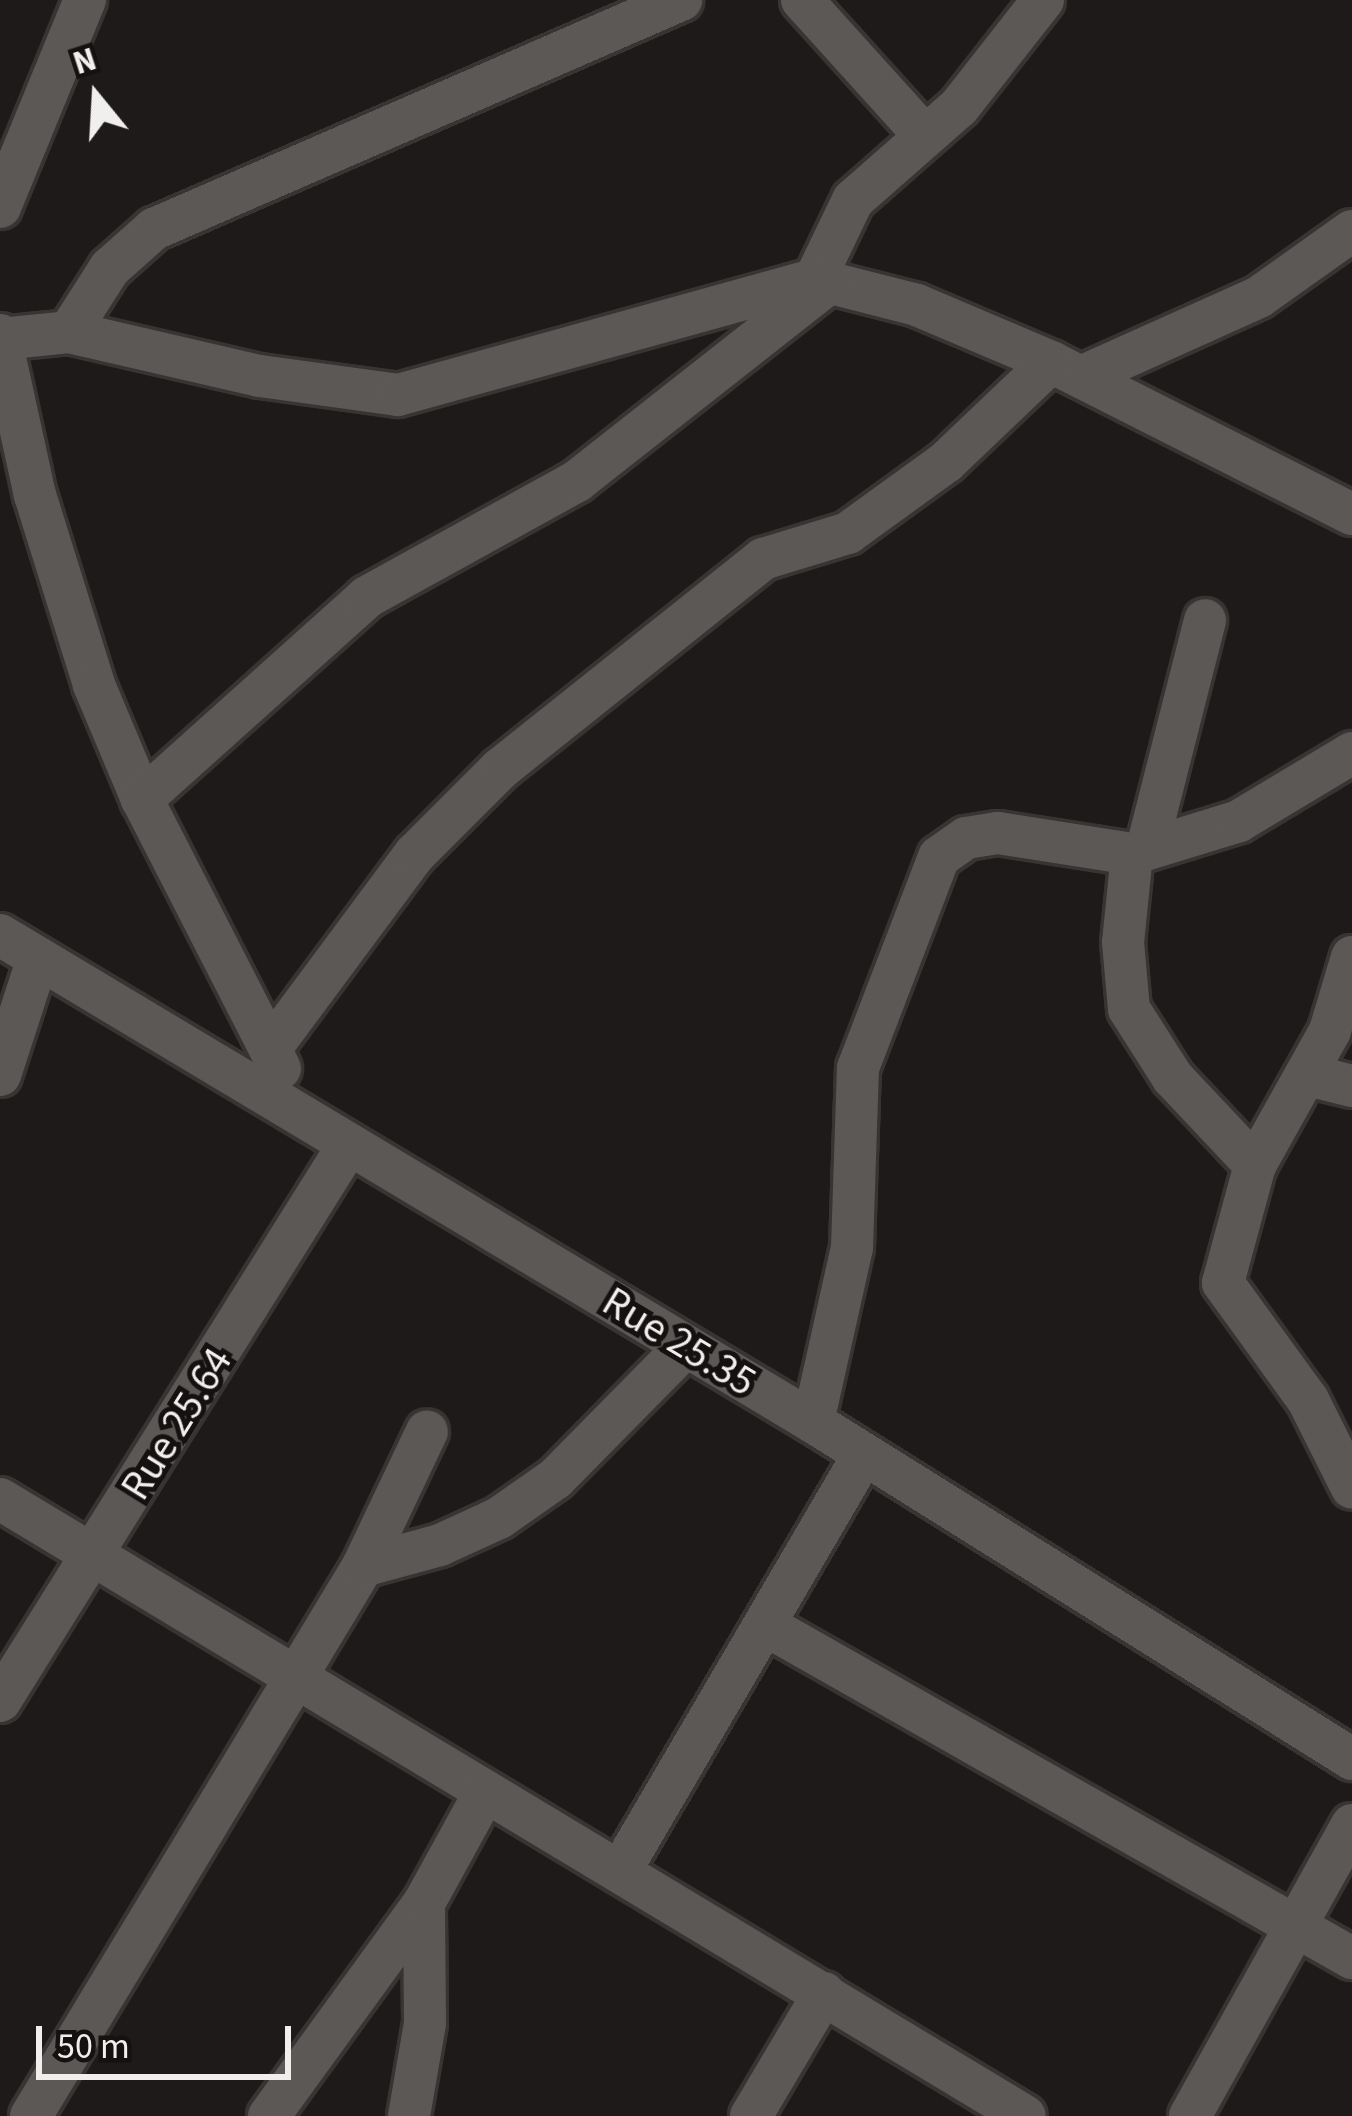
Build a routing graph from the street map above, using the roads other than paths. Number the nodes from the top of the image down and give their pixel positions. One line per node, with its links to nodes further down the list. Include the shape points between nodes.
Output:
1 (85, 0): 6 (street)
2 (681, 0): 9 (street, via 154,229 110,268)
3 (802, 0): 5 (street)
4 (1043, 0): 5 (street, via 958,107)
5 (924, 135): 8 (street, via 853,200)
6 (0, 207)
7 (1352, 231): 11 (street, via 1259,297)
8 (822, 281): 9 (street, via 398,394 260,376); 11 (street, via 917,305); 15 (street, via 578,481 367,597)
9 (69, 332): 10 (street)
10 (1, 337): 15 (street, via 35,495 94,685)
11 (1066, 370): 12 (street); 20 (street, via 848,533 763,559 500,769 415,854)
12 (1352, 514)
13 (1205, 620): 16 (street)
14 (1352, 753): 16 (street, via 1239,821)
15 (142, 799): 20 (street)
16 (1140, 849): 26 (street, via 1123,942 1129,1009 1173,1078); 28 (street, via 998,833 966,838 927,877 916,934 858,1068 852,1248)
17 (0, 935): 19 (street, Rue 25.35)
18 (1352, 957): 22 (street)
19 (38, 958): 21 (street); 24 (street, Rue 25.35)
20 (270, 1049): 24 (street)
21 (0, 1075)
22 (1308, 1075): 23 (street); 26 (street)
23 (1352, 1086)
24 (304, 1118): 25 (street, Rue 25.35)
25 (349, 1144): 27 (street, Rue 25.35); 33 (street, Rue 25.64)
26 (1256, 1165): 31 (street, via 1226,1271 1227,1297 1308,1400)
27 (686, 1347): 28 (street, Rue 25.35); 34 (street, via 555,1479 499,1518)
28 (813, 1421): 30 (street, Rue 25.35)
29 (427, 1431): 34 (street)
30 (863, 1455): 35 (street); 38 (street, Rue 25.35)
31 (1352, 1488)
32 (0, 1499): 33 (street)
33 (96, 1557): 36 (street); 37 (street, Rue 25.64)
34 (363, 1566): 36 (street)
35 (767, 1626): 41 (street); 43 (street)
36 (291, 1675): 39 (street); 47 (street)
37 (0, 1701)
38 (1352, 1759)
39 (485, 1792): 41 (street); 42 (street)
40 (1352, 1825): 43 (street)
41 (622, 1868): 45 (street)
42 (424, 1903): 48 (street); 49 (street, via 425,2023)
43 (1295, 1924): 44 (street); 51 (street)
44 (1352, 1958)
45 (824, 1993): 46 (street); 50 (street)
46 (1009, 2112)
47 (31, 2116)
48 (269, 2116)
49 (409, 2116)
50 (751, 2116)
51 (1190, 2116)

